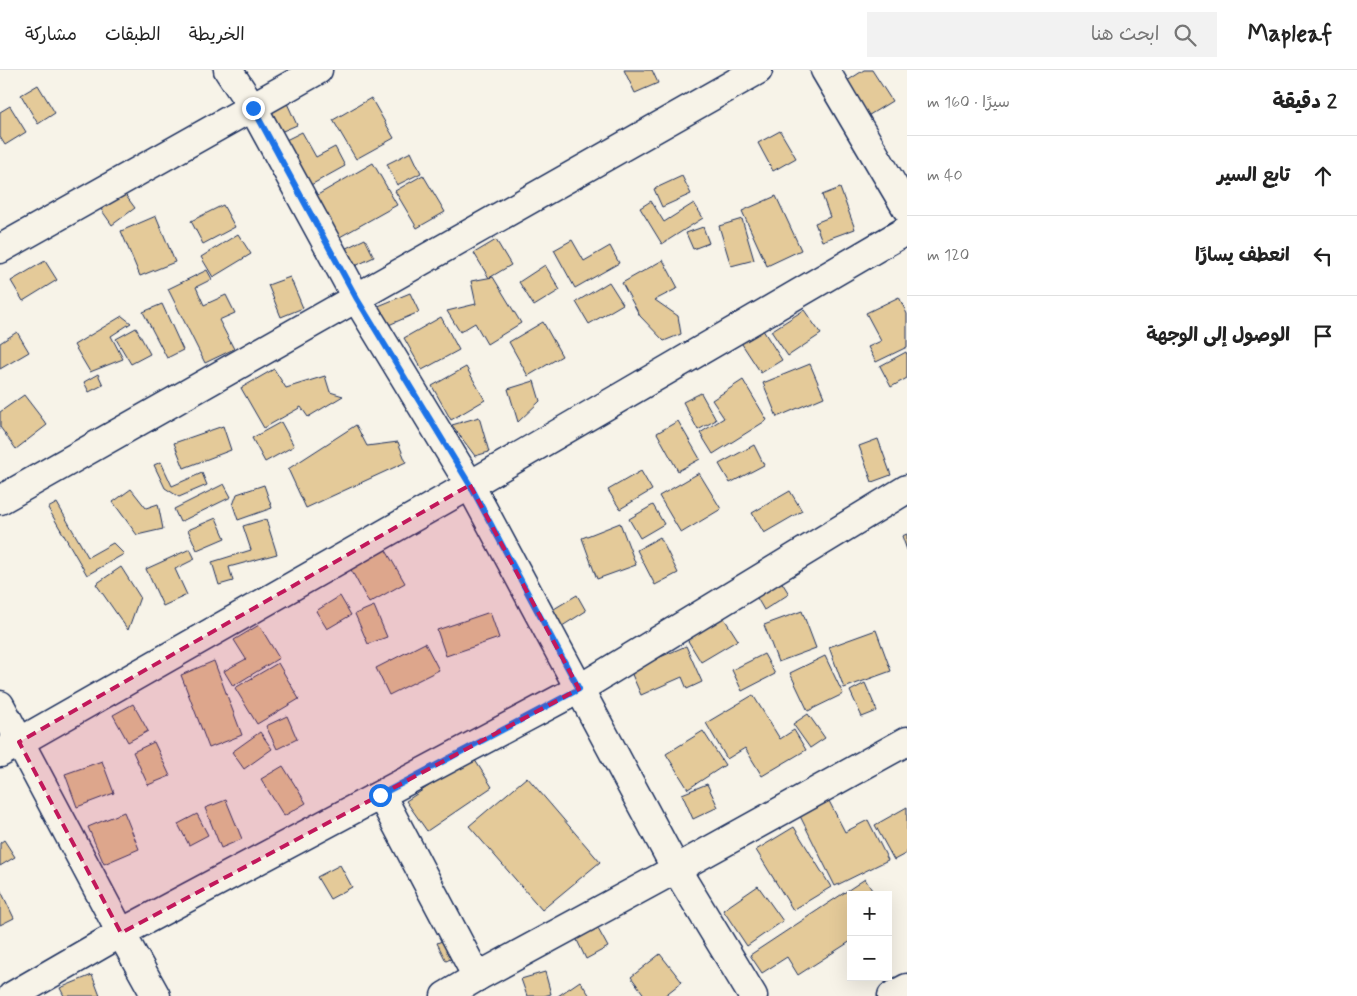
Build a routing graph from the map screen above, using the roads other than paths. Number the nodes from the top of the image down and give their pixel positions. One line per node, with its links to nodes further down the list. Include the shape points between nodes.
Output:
1 (228, 70): 5 (street)
2 (318, 70): 5 (street)
3 (758, 70): 9 (street)
4 (826, 70): 6 (street)
5 (253, 108): 8 (street); 9 (street)
6 (907, 209)
7 (907, 230): 10 (street)
8 (0, 249)
9 (357, 299): 10 (street); 12 (street)
10 (470, 485): 13 (street); 16 (street)
11 (907, 489): 13 (street)
12 (0, 500)
13 (579, 689): 17 (street); 18 (street)
14 (0, 706): 16 (street)
15 (907, 741): 18 (street)
16 (10, 747): 19 (street)
17 (380, 795): 19 (street); 20 (street)
18 (676, 869): 20 (street); 25 (street)
19 (121, 933): 22 (street); 23 (street)
20 (478, 977): 24 (street)
21 (907, 988): 26 (street)
22 (12, 996)
23 (156, 996)
24 (445, 996)
25 (753, 996)
26 (892, 996)

